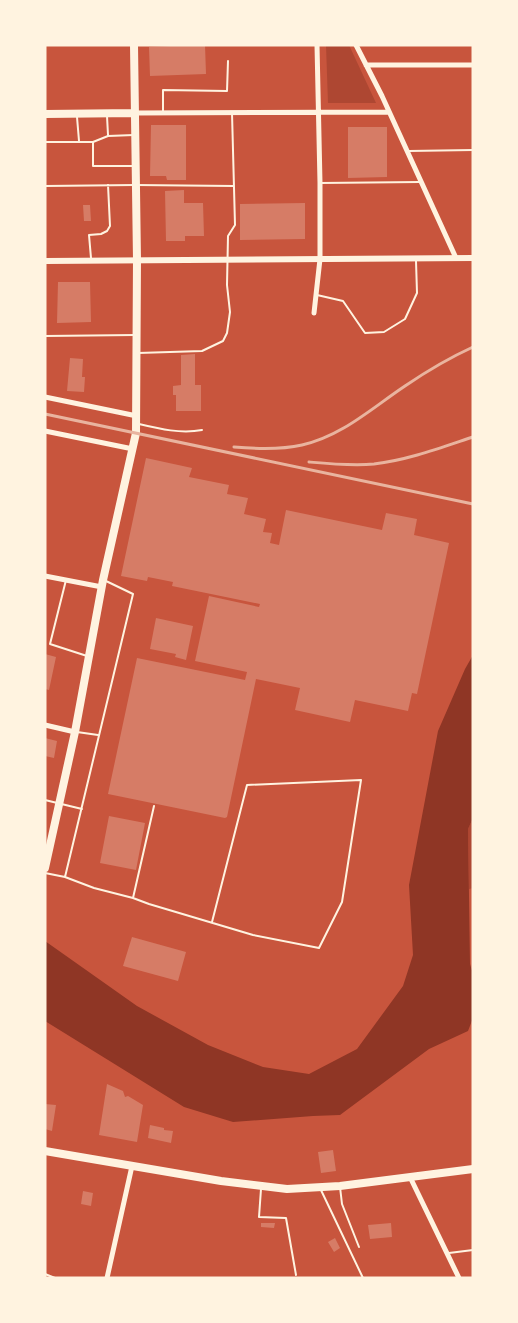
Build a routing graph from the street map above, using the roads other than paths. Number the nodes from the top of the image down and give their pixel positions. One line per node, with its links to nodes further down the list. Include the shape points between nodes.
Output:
1 (134, 45): 10 (main road)
2 (317, 45): 7 (street)
3 (356, 45): 5 (street)
4 (228, 61): 11 (lane, via 227,91 163,90)
5 (366, 65): 6 (street); 8 (street)
6 (473, 65)
7 (319, 112): 8 (street); 12 (street); 24 (street)
8 (388, 112): 21 (street)
9 (107, 113): 10 (main road); 14 (main road); 16 (lane)
10 (135, 113): 11 (street); 15 (main road)
11 (163, 113): 12 (street)
12 (232, 113): 28 (lane)
13 (45, 114): 14 (main road)
14 (77, 114): 18 (lane)
15 (135, 135): 16 (lane); 22 (main road)
16 (108, 136): 19 (lane)
17 (45, 142): 18 (lane)
18 (79, 142): 19 (lane)
19 (93, 142): 22 (lane, via 93,166)
20 (473, 150): 21 (lane)
21 (406, 151): 23 (street)
22 (135, 166): 26 (main road)
23 (420, 182): 24 (lane); 30 (street)
24 (320, 183): 32 (street)
25 (108, 185): 26 (lane); 27 (lane); 36 (lane, via 110,226 101,234 89,235)
26 (135, 185): 28 (lane); 33 (main road)
27 (45, 186)
28 (234, 186): 34 (lane, via 235,225 228,236)
29 (416, 258): 30 (street); 32 (street); 37 (lane, via 417,293 405,319 384,333 365,333 343,302)
30 (456, 258): 31 (street)
31 (473, 258)
32 (320, 259): 34 (street); 37 (street)
33 (137, 260): 34 (street); 36 (street); 39 (main road)
34 (227, 260): 41 (lane, via 230,312 223,341 202,351)
35 (45, 261): 36 (street)
36 (91, 261)
37 (317, 296): 38 (street)
38 (314, 313)
39 (137, 335): 40 (lane); 41 (main road)
40 (45, 336)
41 (136, 353): 43 (main road)
42 (45, 397): 43 (street)
43 (136, 420): 44 (lane, via 170,431); 46 (main road)
44 (202, 430)
45 (45, 431): 46 (street)
46 (133, 449): 49 (main road)
47 (45, 576): 48 (street)
48 (66, 580): 49 (street); 50 (lane, via 50,644)
49 (103, 584): 50 (main road); 53 (lane, via 133,594)
50 (90, 656): 52 (main road)
51 (45, 725): 52 (street)
52 (75, 732): 53 (lane); 55 (main road)
53 (98, 735): 57 (lane)
54 (45, 800): 55 (lane)
55 (59, 804): 57 (lane); 58 (main road)
56 (154, 806): 61 (lane)
57 (82, 809): 60 (lane)
58 (45, 868)
59 (45, 873): 60 (lane)
60 (65, 877): 61 (lane)
61 (133, 898): 62 (lane)
62 (212, 922): 62 (lane, via 319,948 342,902 361,780 247,785)
63 (45, 1150): 64 (main road)
64 (132, 1166): 67 (main road); 76 (street)
65 (473, 1169): 66 (main road)
66 (410, 1177): 68 (main road); 72 (street)
67 (262, 1186): 69 (main road); 74 (lane, via 259,1217 286,1218)
68 (340, 1186): 69 (main road); 70 (lane, via 342,1204)
69 (320, 1188): 77 (lane)
70 (358, 1247)
71 (473, 1250): 72 (lane)
72 (448, 1253): 78 (street)
73 (45, 1274): 75 (lane)
74 (296, 1275)
75 (55, 1278)
76 (107, 1278)
77 (363, 1278)
78 (458, 1278)

